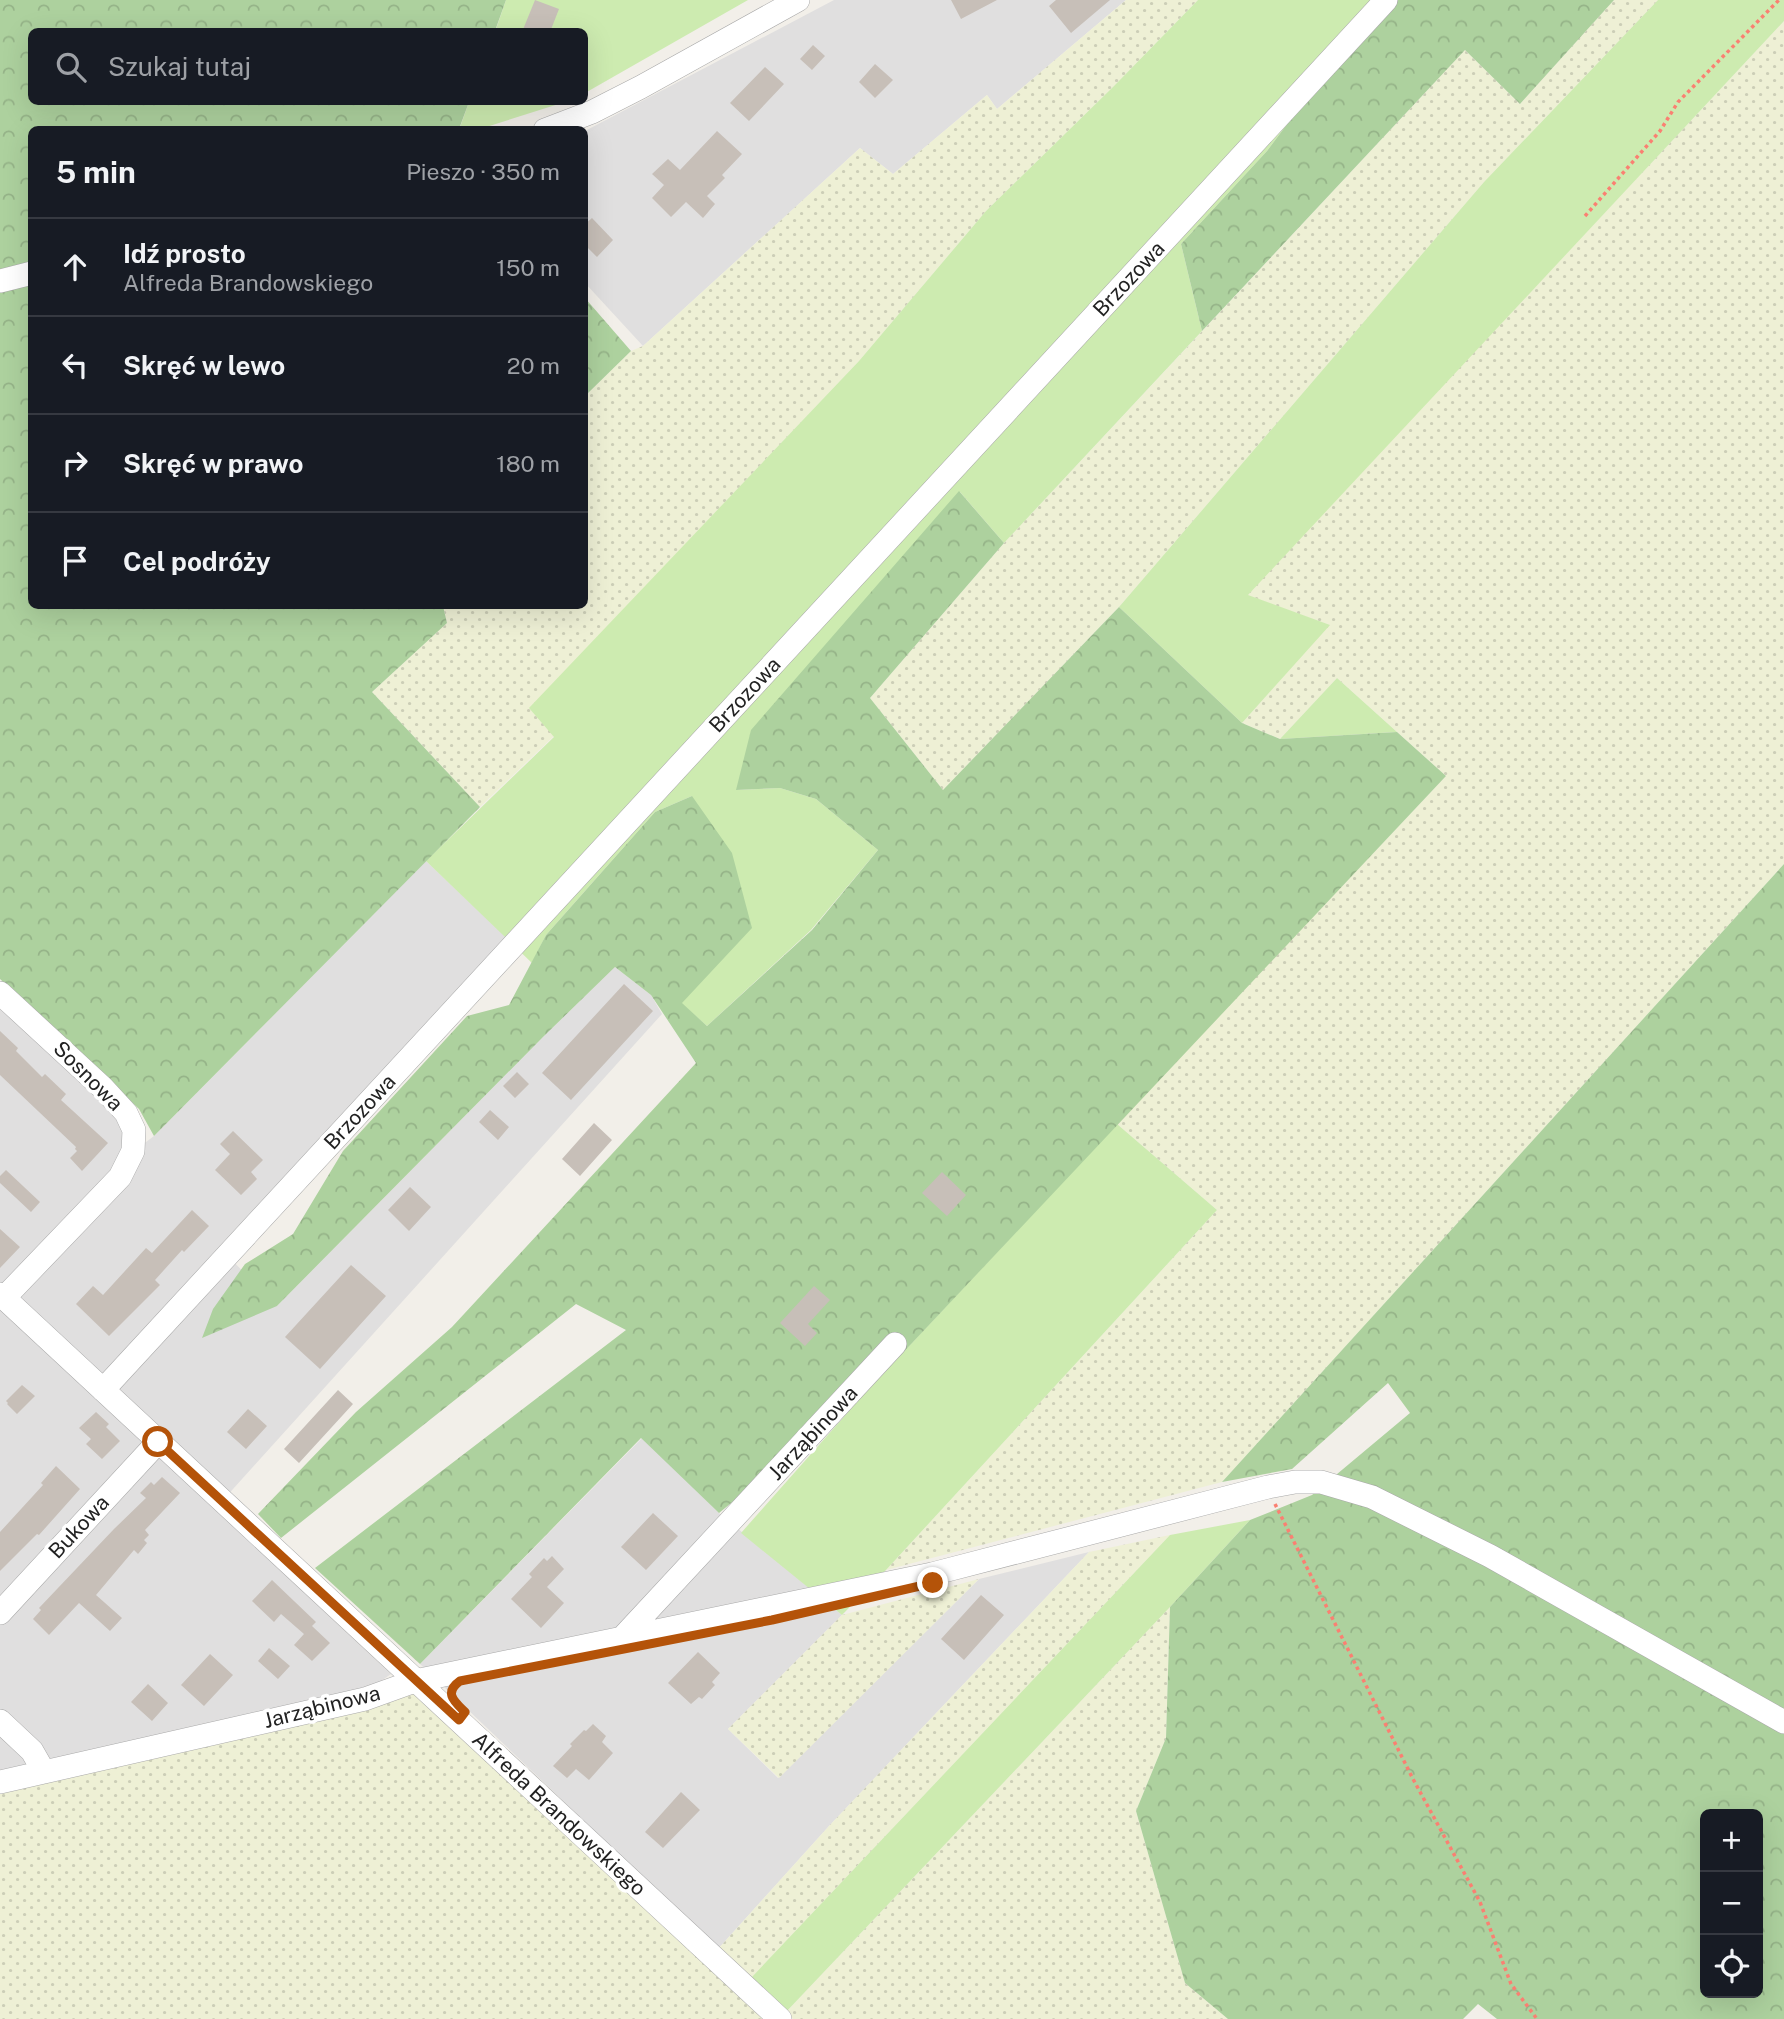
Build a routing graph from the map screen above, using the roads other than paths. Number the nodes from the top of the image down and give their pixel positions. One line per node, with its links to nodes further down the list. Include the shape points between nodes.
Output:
1 (798, 0): 3 (street, via 592,113)
2 (1386, 0): 9 (street, Brzozowa)
3 (556, 126)
4 (28, 274): 5 (street)
5 (0, 281)
6 (0, 993): 7 (street, Sosnowa, via 103,1088 126,1113 134,1130 133,1151 120,1177)
7 (2, 1296): 9 (street, Alfreda Brandowskiego)
8 (895, 1344): 12 (street, Jarząbinowa)
9 (103, 1390): 10 (street, Alfreda Brandowskiego)
10 (158, 1442): 11 (street, Bukowa); 13 (street, Alfreda Brandowskiego)
11 (0, 1613)
12 (623, 1637): 13 (street, Jarząbinowa); 15 (street, via 932,1574 1268,1487 1321,1482 1372,1497 1490,1556)
13 (415, 1681): 16 (street, Jarząbinowa, via 365,1699); 18 (street, Alfreda Brandowskiego)
14 (0, 1721): 16 (street, via 32,1751)
15 (1784, 1722)
16 (44, 1772): 17 (street, Jarząbinowa)
17 (0, 1782)
18 (780, 2019)

